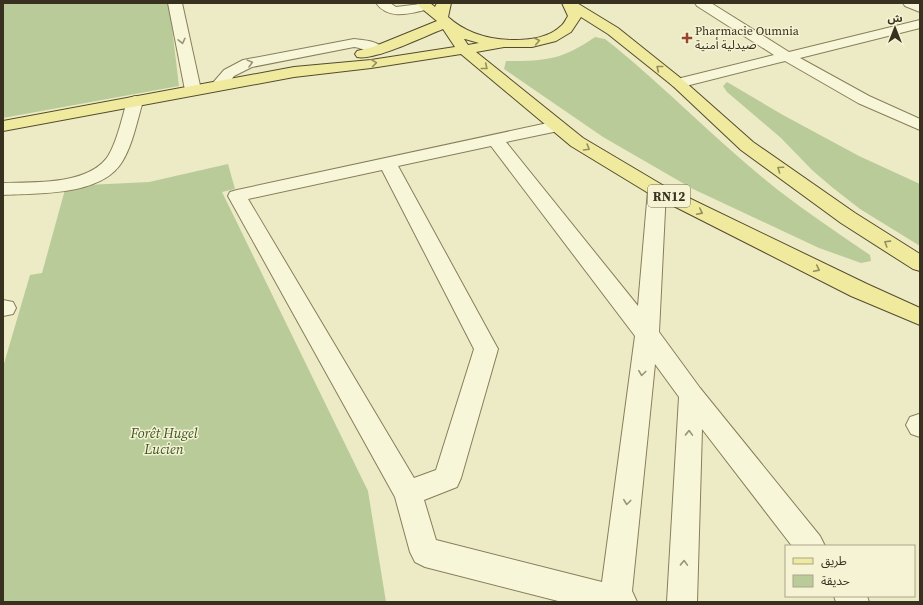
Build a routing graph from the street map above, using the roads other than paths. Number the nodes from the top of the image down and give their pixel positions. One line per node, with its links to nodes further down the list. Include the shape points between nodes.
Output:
1 (175, 3): 18 (street, one-way to 18)
2 (382, 3): 7 (street, via 390,10 398,11)
3 (444, 3): 9 (main road, via 442,7)
4 (569, 3): 11 (main road, one-way to 4, via 537,42 565,31 575,16); 16 (main road, one-way to 4, via 613,31)
5 (702, 3): 14 (street)
6 (910, 3): 8 (street)
7 (423, 4): 9 (main road, RN12)
8 (920, 8)
9 (445, 23): 11 (main road, via 470,36); 12 (main road); 13 (main road, RN12)
10 (920, 24): 14 (street)
11 (500, 44): 13 (main road)
12 (378, 50): 15 (main road); 17 (street, one-way to 12, via 228,73 248,63 354,43)
13 (464, 50): 15 (main road, one-way to 13); 22 (main road, RN12, one-way to 22)
14 (787, 57): 16 (street); 20 (street, via 859,97)
15 (294, 72): 17 (main road)
16 (678, 83): 27 (main road, one-way to 16, via 848,218 747,146)
17 (219, 85): 18 (main road)
18 (193, 90): 19 (main road)
19 (135, 101): 21 (main road); 25 (street, via 116,156 106,169 75,183)
20 (920, 125)
21 (3, 126)
22 (557, 126): 23 (street); 26 (main road, RN12, one-way to 26, via 577,142)
23 (496, 140): 24 (street); 29 (street)
24 (387, 162): 31 (street, via 486,349 447,478); 31 (street, via 237,196)
25 (3, 189)
26 (657, 190): 28 (main road, RN12, one-way to 28, via 859,290); 29 (street)
27 (920, 264)
28 (920, 317)
29 (647, 334): 30 (street); 33 (street, one-way to 33)
30 (691, 395): 32 (street); 34 (street, one-way to 30)
31 (408, 493): 33 (street, via 425,552)
32 (809, 545)
33 (618, 601)
34 (682, 602)

